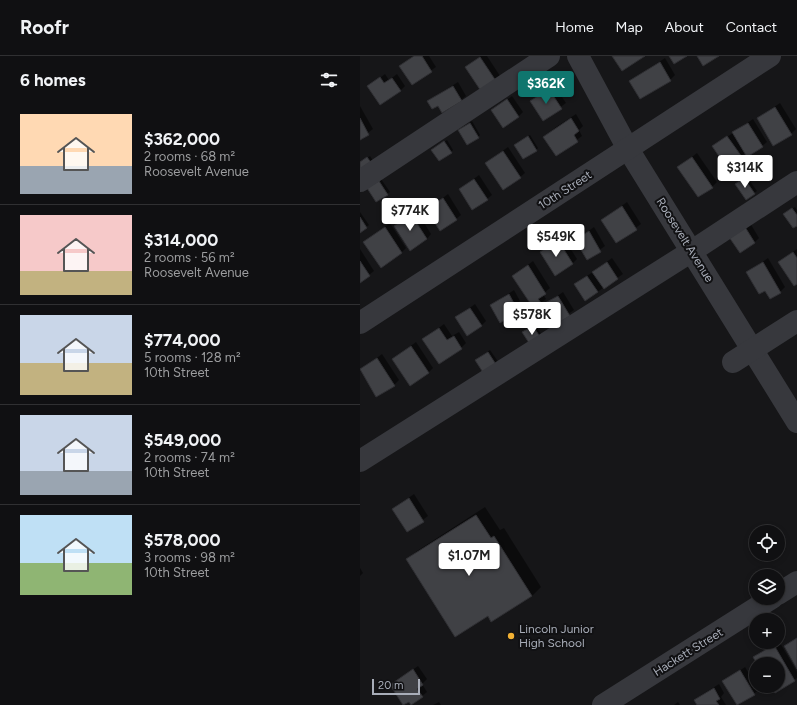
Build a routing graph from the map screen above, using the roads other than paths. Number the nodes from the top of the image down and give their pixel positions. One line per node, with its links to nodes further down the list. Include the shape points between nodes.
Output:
1 (549, 56): 5 (street)
2 (578, 56): 4 (street, Roosevelt Avenue)
3 (770, 56): 4 (street, 10th Street)
4 (628, 149): 7 (street, Roosevelt Avenue); 9 (street, 10th Street)
5 (360, 181)
6 (797, 182): 7 (street)
7 (692, 251): 10 (street, Roosevelt Avenue); 13 (street)
8 (797, 321): 10 (street)
9 (360, 323)
10 (753, 349): 11 (street); 12 (street, Roosevelt Avenue)
11 (733, 362)
12 (797, 422)
13 (360, 461)
14 (797, 582): 15 (street)
15 (785, 590)
16 (761, 605): 17 (street, Hackett Street)
17 (603, 705)

